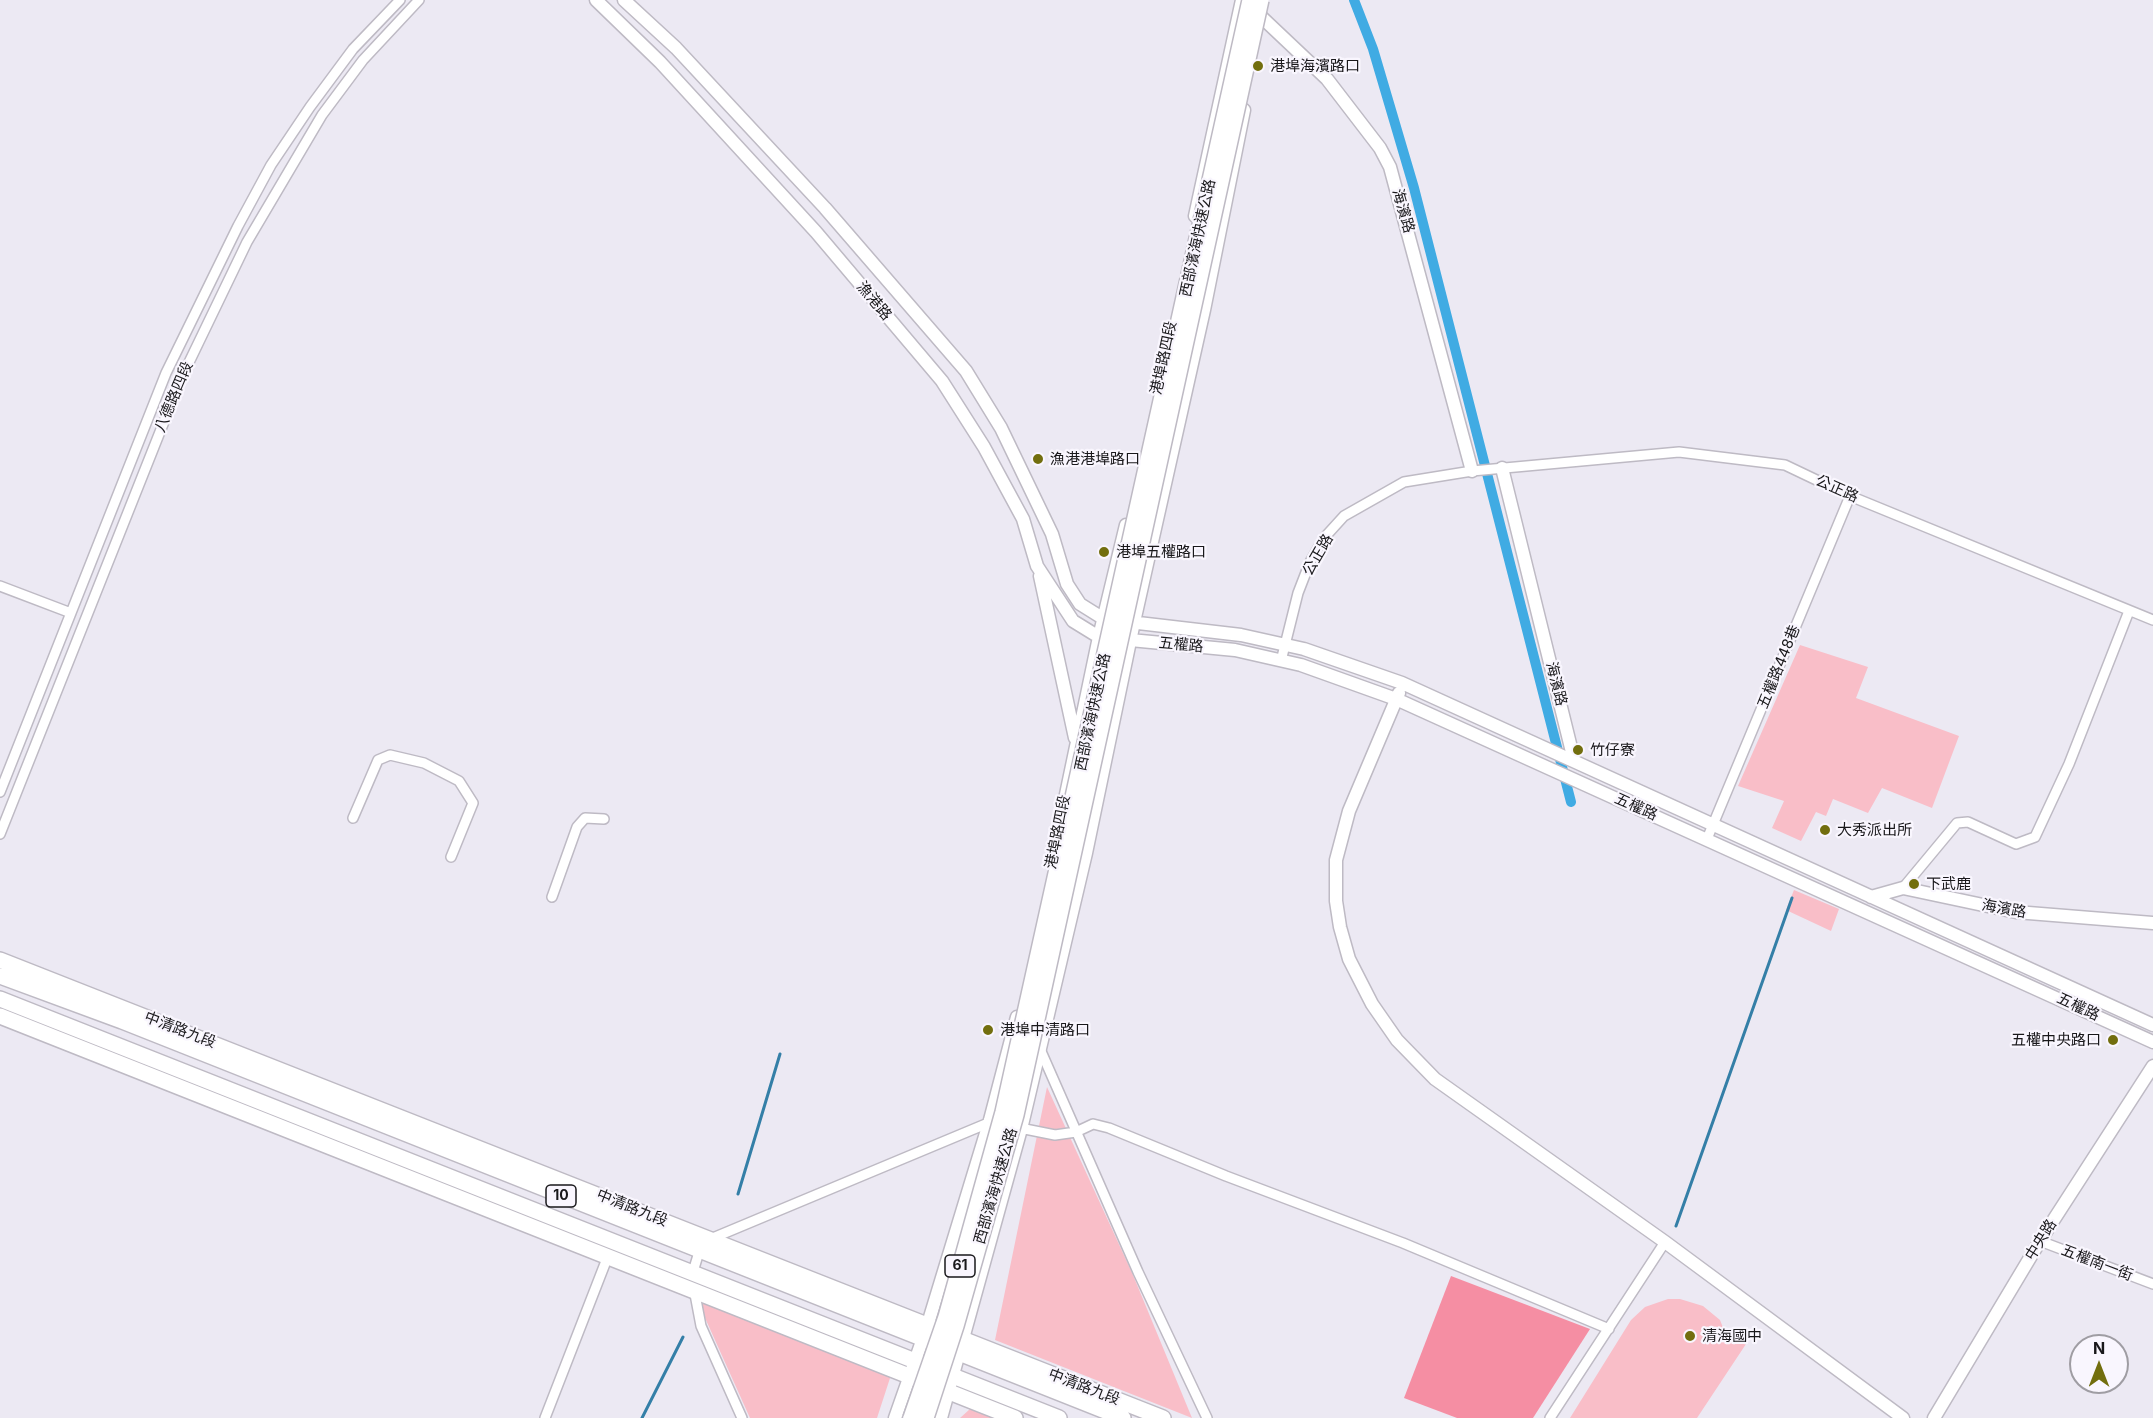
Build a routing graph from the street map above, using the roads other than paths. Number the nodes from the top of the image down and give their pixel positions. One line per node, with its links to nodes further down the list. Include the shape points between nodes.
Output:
1 (400, 0): 10 (street, 八德路四段, via 353,49)
2 (419, 0): 11 (street, 八德路四段, via 363,60)
3 (596, 0): 17 (street, 漁港路, via 660,63 816,232 942,381 1023,519)
4 (624, 0): 21 (street, 漁港路, via 676,48 825,208 966,371 1000,428 1052,534 1067,584 1080,604)
5 (1243, 0): 9 (street, 海濱路); 21 (street, 港埠路四段)
6 (1250, 0): 72 (main road, 西部濱海快速公路 / 61, bridge, via 1003,1112 946,1317)
7 (1261, 0): 73 (main road, 西部濱海快速公路 / 61, bridge, via 1016,1115)
8 (1268, 0): 9 (street, 港埠路四段)
9 (1263, 21): 15 (street, 海濱路, via 1327,79 1390,167); 23 (street, 港埠路四段)
10 (295, 130): 11 (street); 12 (street, 八德路四段, via 238,226)
11 (309, 137): 13 (street, 八德路四段, via 246,242)
12 (166, 373): 13 (street); 20 (street, 八德路四段)
13 (181, 379): 32 (street, 八德路四段)
14 (1502, 468): 15 (street, 公正路); 16 (street, 公正路, via 1679,452 1785,465); 33 (street, 海濱路)
15 (1472, 471): 26 (street, 公正路, via 1404,482 1344,516 1324,538 1310,562)
16 (1850, 496): 19 (street, 公正路); 37 (street, 五權路448巷)
17 (1037, 566): 24 (street, 漁港路, via 1073,621); 30 (street)
18 (0, 586): 20 (street)
19 (2129, 610): 22 (street, 公正路); 41 (street, via 2069,764 2035,837 2016,844 1968,822 1958,823)
20 (71, 613): 31 (street, 八德路四段)
21 (1104, 619): 23 (street, 五權路); 24 (street, 港埠路四段)
22 (2153, 620)
23 (1134, 622): 25 (street, 港埠路四段); 26 (street, 五權路, via 1241,634)
24 (1099, 637): 25 (street, 五權路); 30 (street, 港埠路四段)
25 (1130, 641): 27 (street, 五權路, via 1235,650); 52 (street, 港埠路四段)
26 (1285, 644): 27 (street, 公正路); 28 (street, 五權路)
27 (1281, 661): 29 (street, 五權路, via 1327,673)
28 (1402, 683): 29 (street); 33 (street, 五權路)
29 (1396, 699): 39 (street, 五權路); 58 (street, via 1349,811 1336,860 1340,927 1357,977 1397,1040 1435,1079)
30 (1076, 742): 54 (street, 港埠路四段, via 1043,907)
31 (19, 744): 32 (street); 34 (street, 八德路四段)
32 (33, 750): 38 (street, 八德路四段)
33 (1574, 760): 37 (street, 五權路)
34 (0, 792)
35 (353, 818): 40 (street, via 378,760 390,754 424,763 459,781 472,803)
36 (604, 819): 42 (street, via 585,818 577,827)
37 (1713, 826): 39 (street, 五權路448巷); 43 (street, 五權路)
38 (0, 834)
39 (1707, 839): 44 (street, 五權路)
40 (451, 857)
41 (1903, 888): 43 (street, 海濱路); 45 (street, 海濱路, via 2016,912)
42 (552, 897)
43 (1871, 897): 44 (street); 50 (street, 五權路)
44 (1866, 910): 51 (street, 五權路)
45 (2153, 923)
46 (0, 960): 59 (main road, 中清路九段, via 300,1076)
47 (0, 976): 59 (main road, 中清路九段 / 10)
48 (0, 999): 61 (main road, 10)
49 (0, 1016): 60 (main road)
50 (2153, 1025)
51 (2153, 1042)
52 (1040, 1048): 55 (street, 港埠路四段); 56 (street)
53 (2153, 1066): 57 (street, 中央路)
54 (990, 1120): 55 (street); 59 (street); 65 (street, 港埠路四段)
55 (1022, 1129): 56 (street, via 1055,1135); 66 (street, 港埠路四段)
56 (1076, 1132): 64 (street, via 1093,1124 1109,1128 1403,1243); 79 (street)
57 (2040, 1241): 62 (street, 五權南一街); 82 (street, 中央路)
58 (1665, 1242): 64 (street); 81 (street)
59 (703, 1246): 61 (street); 65 (main road, 中清路九段 / 10)
60 (608, 1256): 63 (main road); 69 (street)
61 (692, 1274): 63 (street); 67 (main road, 10)
62 (2153, 1284)
63 (695, 1293): 67 (main road); 70 (street, via 701,1326)
64 (1608, 1329): 80 (street)
65 (925, 1334): 66 (main road, 中清路九段 / 10); 67 (street, 港埠路四段)
66 (962, 1348): 68 (street, 港埠路四段); 77 (main road, 中清路九段 / 10); 78 (main road, 中清路九段)
67 (913, 1369): 68 (main road); 71 (street, 港埠路四段)
68 (952, 1384): 74 (street, 港埠路四段); 75 (main road); 76 (main road)
69 (545, 1418)
70 (742, 1418)
71 (895, 1418)
72 (911, 1418)
73 (926, 1418)
74 (941, 1418)
75 (1015, 1418)
76 (1059, 1418)
77 (1123, 1418)
78 (1163, 1418)
79 (1207, 1418)
80 (1550, 1418)
81 (1902, 1418)
82 (1934, 1418)

